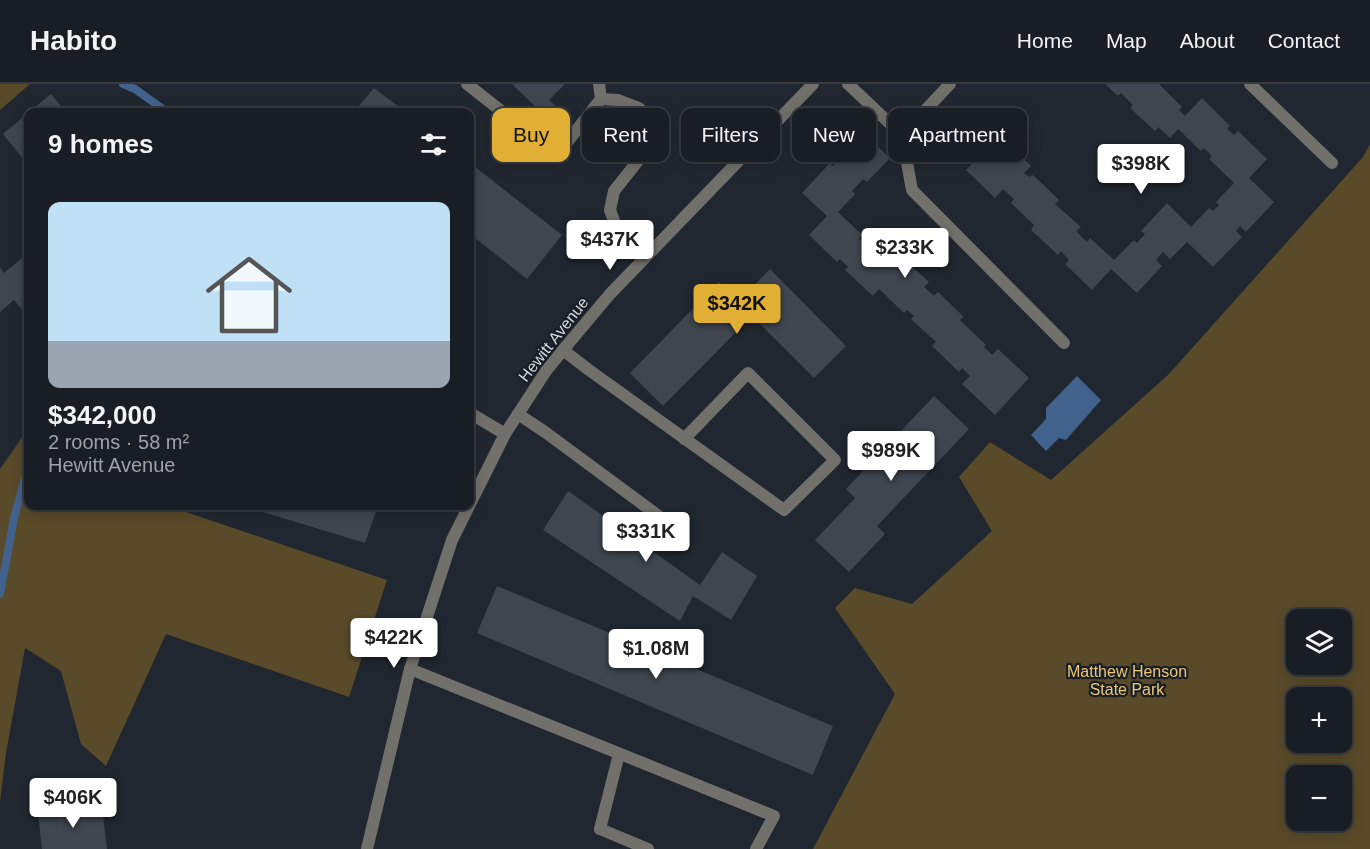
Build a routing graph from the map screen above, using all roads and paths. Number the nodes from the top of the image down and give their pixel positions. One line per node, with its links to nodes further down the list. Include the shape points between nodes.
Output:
1 (467, 84): 7 (street, via 557,155)
2 (599, 84): 7 (street)
3 (813, 84): 12 (street, Hewitt Avenue)
4 (848, 84): 9 (street)
5 (950, 84): 8 (street)
6 (1250, 84): 11 (street)
7 (601, 99): 12 (street, via 639,108 652,122 653,142 614,191 610,210 616,226)
8 (927, 108)
9 (888, 122)
10 (907, 162): 13 (street, via 912,190)
11 (1332, 163)
12 (647, 254): 14 (street, Hewitt Avenue)
13 (1064, 343)
14 (563, 350): 15 (street, Hewitt Avenue); 18 (street)
15 (518, 414): 17 (street, Hewitt Avenue); 21 (street)
16 (474, 415): 17 (street)
17 (505, 434): 19 (street, Hewitt Avenue)
18 (684, 439): 18 (street, via 784,510 835,460 748,373)
19 (474, 495)
20 (467, 510): 22 (street, Hewitt Avenue, via 452,540)
21 (679, 531)
22 (410, 669): 23 (street); 24 (street, Hewitt Avenue)
23 (620, 754): 25 (street, via 600,829); 26 (street, via 774,816)
24 (367, 849)
25 (648, 849)
26 (756, 849)

